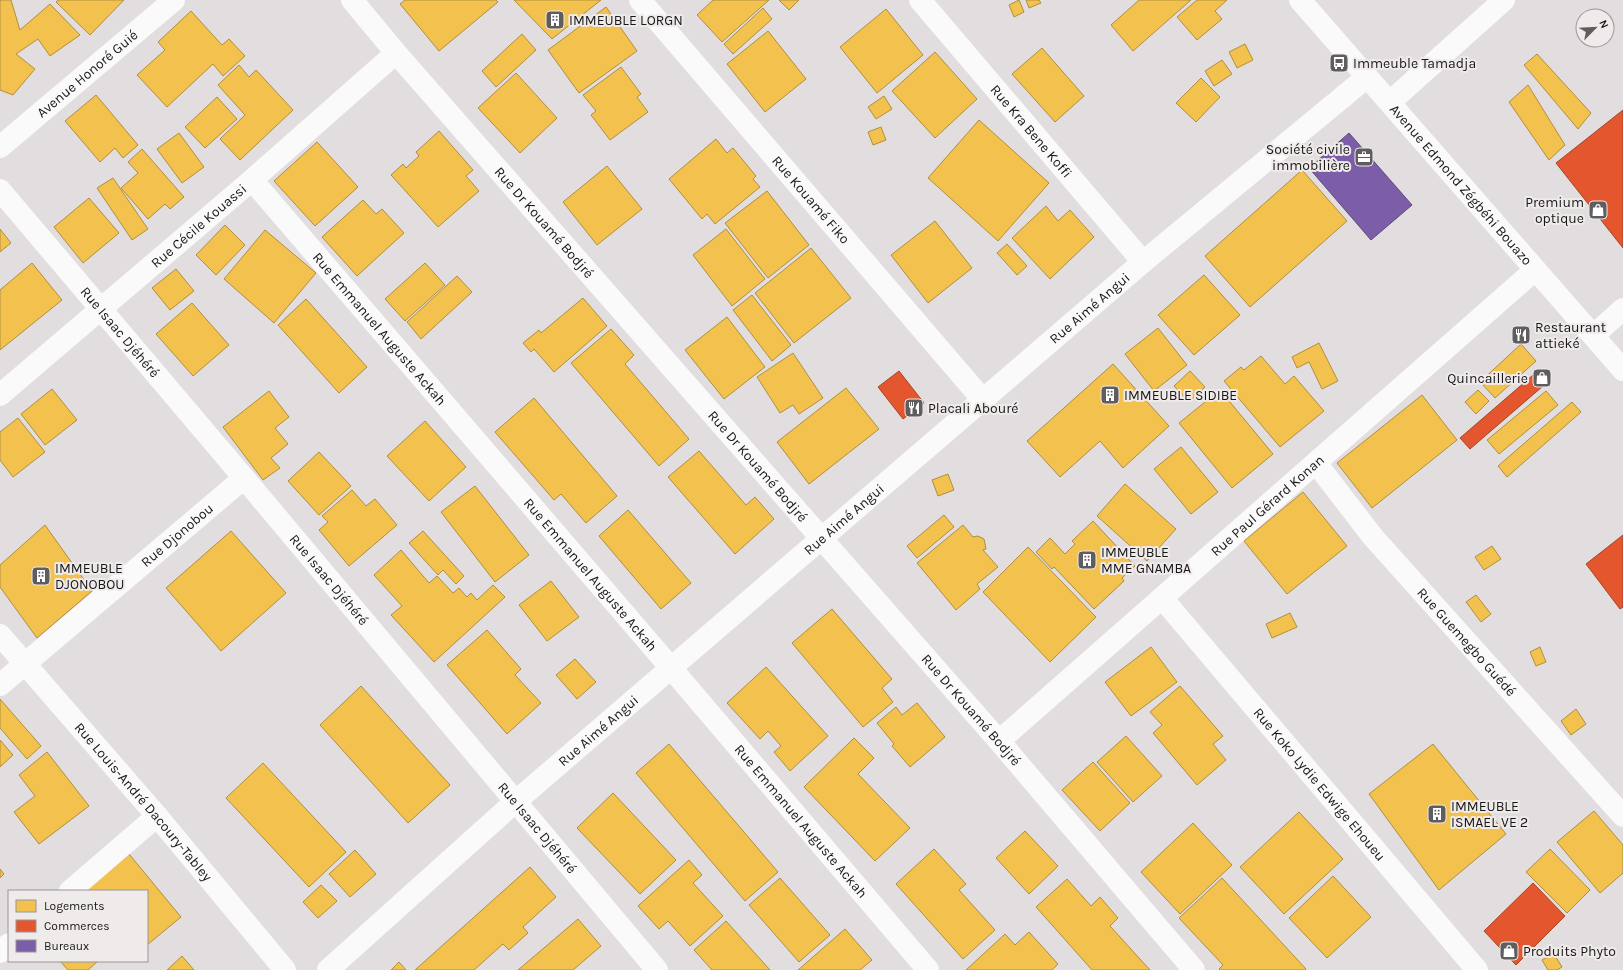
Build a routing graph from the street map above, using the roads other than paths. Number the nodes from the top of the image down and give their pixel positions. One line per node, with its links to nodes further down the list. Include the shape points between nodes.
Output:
1 (174, 0): 10 (street, Avenue Honoré Guié)
2 (352, 0): 7 (street, Rue Dr Kouamé Bodjré)
3 (640, 0): 20 (street, Rue Kouamé Fiko)
4 (920, 0): 13 (street, Rue Kra Bene Koffi)
5 (1300, 0): 8 (street, Avenue Edmond Zégbéhi Bouazo)
6 (1504, 0): 9 (street)
7 (396, 53): 11 (street, Rue Cécile Kouassi); 23 (street, Rue Dr Kouamé Bodjré)
8 (1367, 77): 9 (street, Avenue Edmond Zégbéhi Bouazo); 13 (street, Rue Aimé Angui)
9 (1390, 102): 14 (street, Avenue Edmond Zégbéhi Bouazo)
10 (0, 147)
11 (252, 180): 15 (street, Rue Cécile Kouassi); 27 (street, Rue Emmanuel Auguste Ackah)
12 (0, 190): 15 (street, Rue Isaac Djéhéré)
13 (1143, 262): 20 (street, Rue Aimé Angui)
14 (1535, 270): 17 (street, Avenue Edmond Zégbéhi Bouazo); 21 (street, Rue Paul Gérard Konan)
15 (101, 309): 19 (street, Rue Cécile Kouassi); 22 (street, Rue Isaac Djéhéré)
16 (1623, 309): 17 (street)
17 (1594, 335): 18 (street, Avenue Edmond Zégbéhi Bouazo)
18 (1623, 370)
19 (0, 395)
20 (983, 400): 23 (street, Rue Aimé Angui)
21 (1316, 463): 24 (street, Rue Paul Gérard Konan); 32 (street, Rue Guemegbo Guédé, via 1373,537)
22 (244, 478): 26 (street, Rue Djonobou); 30 (street, Rue Isaac Djéhéré)
23 (821, 539): 27 (street, Rue Aimé Angui); 29 (street, Rue Dr Kouamé Bodjré)
24 (1162, 598): 29 (street, Rue Paul Gérard Konan); 41 (street, Rue Koko Lydie Edwige Ehoueu)
25 (0, 635): 26 (street, Rue Louis-André Dacoury-Tabley)
26 (26, 663): 28 (street, Rue Djonobou); 31 (street, Rue Louis-André Dacoury-Tabley)
27 (671, 668): 30 (street, Rue Aimé Angui); 40 (street, Rue Emmanuel Auguste Ackah)
28 (0, 685)
29 (999, 741): 37 (street, Rue Dr Kouamé Bodjré)
30 (515, 802): 36 (street, Rue Isaac Djéhéré); 39 (street, Rue Aimé Angui)
31 (157, 816): 33 (street); 38 (street, Rue Louis-André Dacoury-Tabley)
32 (1623, 816)
33 (71, 890)
34 (8, 945): 35 (street)
35 (0, 952)
36 (651, 968)
37 (1187, 968)
38 (285, 970)
39 (328, 970)
40 (928, 970)
41 (1477, 970)

